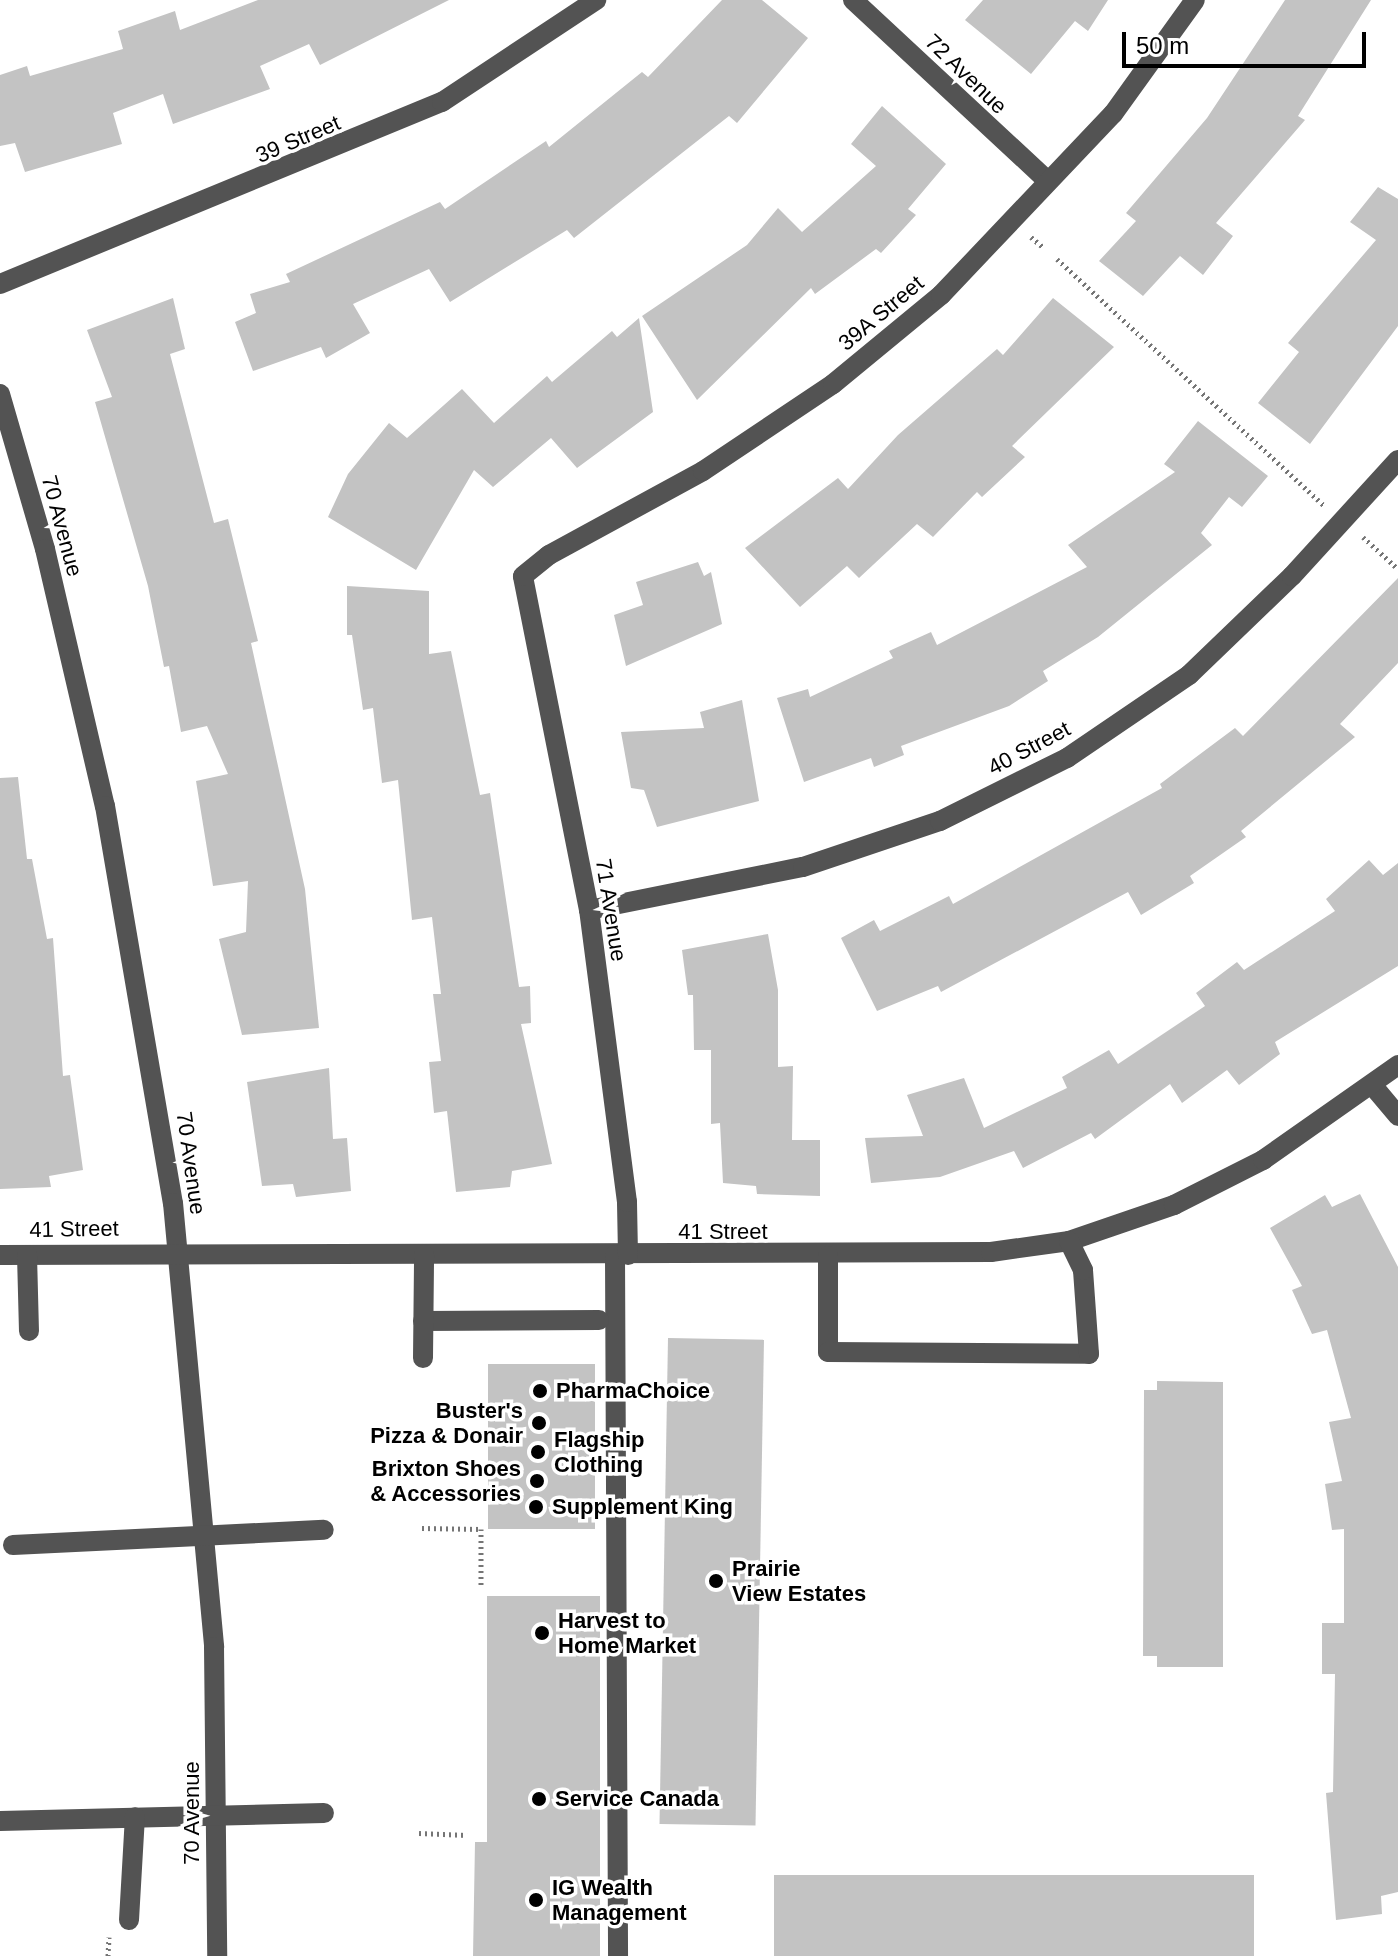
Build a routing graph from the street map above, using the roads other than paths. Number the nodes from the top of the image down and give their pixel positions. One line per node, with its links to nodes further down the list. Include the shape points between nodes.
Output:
1 (596, 0): 5 (street, 39 Street, via 442,102)
2 (853, 0): 4 (street, 72 Avenue)
3 (1195, 0): 4 (street, 39A Street, via 1113,114)
4 (1048, 181): 8 (street, 39A Street, via 941,295 833,384 703,471 549,555)
5 (0, 284)
6 (0, 394): 14 (street, 70 Avenue, via 45,549 105,806 136,961)
7 (1398, 460): 9 (street, 40 Street, via 1292,576 1189,675 1067,758 940,821 803,867)
8 (523, 576): 9 (street, 71 Avenue)
9 (589, 910): 18 (street, 71 Avenue, via 628,1211)
10 (1398, 1065): 11 (street, 41 Street)
11 (1373, 1086): 12 (street); 13 (street, 41 Street, via 1263,1160 1174,1205)
12 (1398, 1116)
13 (1069, 1241): 19 (street, 41 Street, via 991,1252); 19 (street, via 1086,1285 1089,1354 828,1352)
14 (178, 1253): 16 (street, 41 Street); 17 (street, 41 Street); 25 (street, 70 Avenue)
15 (0, 1255): 16 (street, 41 Street)
16 (27, 1255): 22 (street)
17 (424, 1255): 18 (street, 41 Street); 21 (street)
18 (622, 1255): 19 (street, 41 Street); 33 (street, 71 Avenue)
19 (828, 1256)
20 (599, 1320): 21 (street)
21 (423, 1321): 23 (street)
22 (29, 1331)
23 (423, 1358)
24 (324, 1530): 25 (street)
25 (207, 1535): 26 (street); 28 (street, 70 Avenue)
26 (13, 1545)
27 (324, 1813): 28 (street)
28 (217, 1815): 29 (street); 32 (street, 70 Avenue)
29 (135, 1817): 30 (street); 31 (street)
30 (0, 1821)
31 (129, 1920)
32 (217, 1956)
33 (618, 1956)

